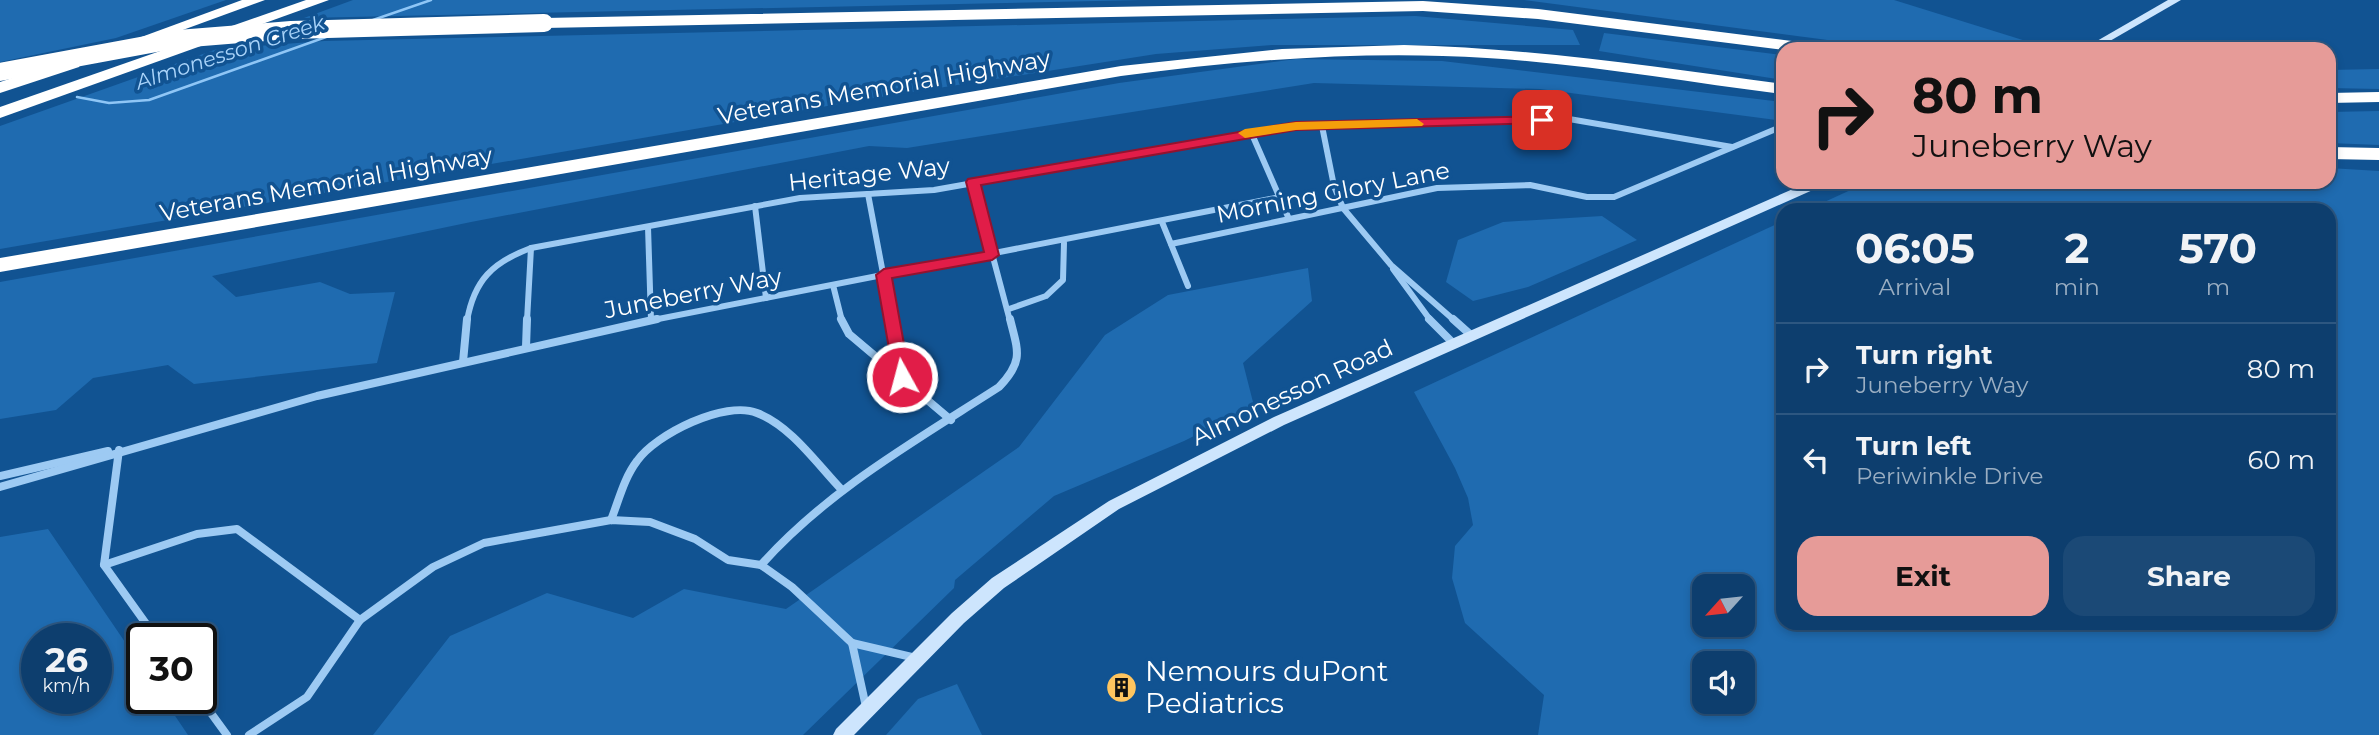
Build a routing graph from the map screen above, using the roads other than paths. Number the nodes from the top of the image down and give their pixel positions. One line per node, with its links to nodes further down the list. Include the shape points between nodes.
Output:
1 (257, 0): 7 (highway)
2 (321, 0): 11 (highway)
3 (2176, 0): 4 (main road)
4 (2101, 42)
5 (1776, 44): 6 (highway, Veterans Memorial Highway, bridge, via 1538,14 1423,6 292,30 178,40)
6 (0, 72)
7 (0, 88)
8 (1776, 88): 31 (highway, Veterans Memorial Highway, via 1559,60 1447,51 1233,56 1108,73)
9 (2379, 97): 10 (highway)
10 (2336, 98)
11 (0, 113)
12 (1322, 126): 14 (street, Heritage Way); 15 (street, Heritage Way, via 1569,119); 23 (street)
13 (1776, 129): 15 (street, Morning Glory Lane)
14 (1251, 132): 18 (street, Heritage Way); 21 (street)
15 (1732, 147): 23 (street, Morning Glory Lane, via 1614,197 1587,197 1530,185 1463,186)
16 (2336, 153): 17 (highway)
17 (2379, 154)
18 (973, 182): 20 (street, Heritage Way, via 934,190); 30 (street)
19 (1804, 189): 39 (main road, Almonesson Road)
20 (867, 194): 22 (street, Heritage Way); 33 (street)
21 (1280, 197): 24 (street); 25 (street, Juneberry Way)
22 (755, 206): 26 (street, Heritage Way); 36 (street)
23 (1343, 208): 24 (street, Morning Glory Lane); 32 (street)
24 (1289, 219): 28 (street, Morning Glory Lane)
25 (1162, 222): 27 (street, Juneberry Way); 28 (street)
26 (648, 227): 29 (street, Heritage Way); 38 (street)
27 (1065, 243): 30 (street, Juneberry Way); 37 (street, via 1063,280 1046,296)
28 (1171, 244): 35 (street)
29 (531, 248): 41 (street); 42 (street, Heritage Way, via 503,257 476,284 467,316)
30 (992, 255): 33 (street, Juneberry Way); 37 (street)
31 (0, 265)
32 (1391, 265): 39 (street); 40 (street, via 1420,310)
33 (884, 275): 34 (street, Juneberry Way); 43 (street)
34 (833, 285): 36 (street, Juneberry Way); 43 (street, via 849,334)
35 (1188, 286)
36 (766, 298): 38 (street, Juneberry Way)
37 (1009, 309): 44 (street, via 1019,354 1013,372)
38 (651, 320): 41 (street, Juneberry Way)
39 (1472, 336): 40 (main road, Almonesson Road)
40 (1454, 344): 55 (main road, Almonesson Road, via 1279,421 1114,505 998,583)
41 (526, 347): 42 (street, Juneberry Way)
42 (463, 362): 45 (street, Juneberry Way, via 249,413)
43 (902, 377): 44 (street)
44 (951, 420): 48 (street)
45 (119, 450): 46 (street, Juneberry Way); 47 (street, Juneberry Way, via 81,466); 50 (street)
46 (2, 475): 47 (street)
47 (0, 487)
48 (841, 489): 49 (street, via 792,439 755,411 722,411 644,451 630,472); 51 (street)
49 (611, 520): 51 (street, via 650,522 695,539 727,560); 52 (street, via 484,543 433,566)
50 (104, 565): 52 (street, via 197,534 237,529); 53 (street)
51 (761, 565): 54 (street)
52 (360, 620): 59 (street, via 307,697)
53 (146, 623)
54 (852, 643): 55 (street); 56 (street)
55 (917, 658): 56 (main road, Almonesson Road)
56 (866, 710): 60 (main road, Almonesson Road)
57 (212, 714): 58 (street)
58 (227, 735)
59 (249, 735)
60 (842, 735)

